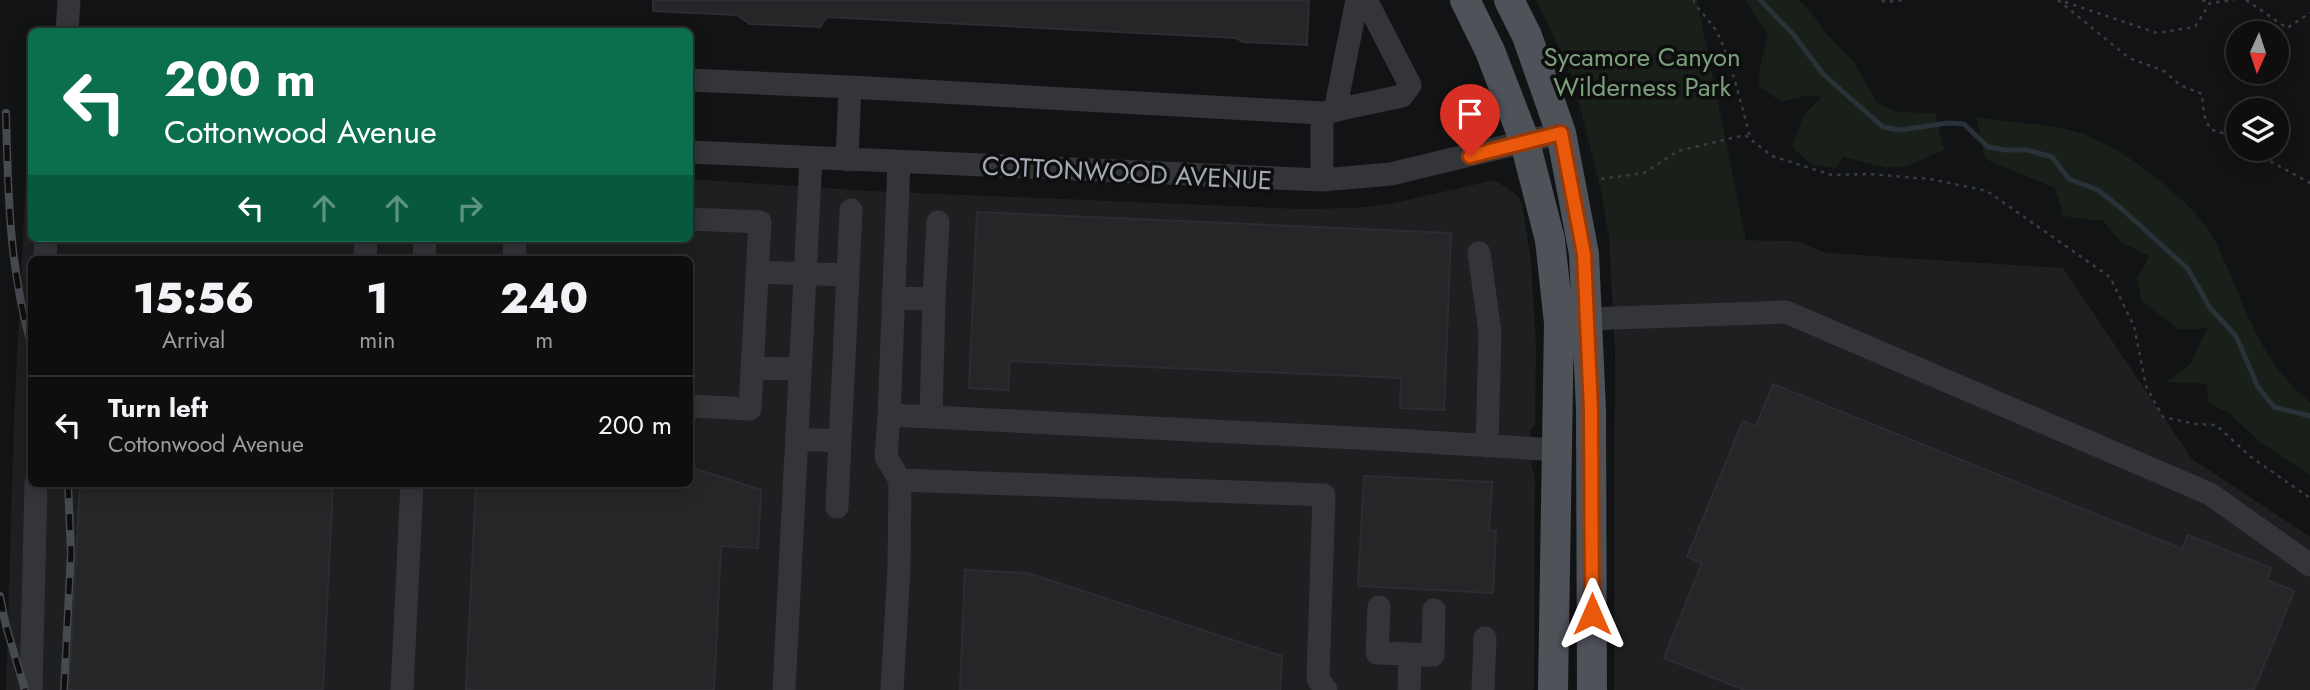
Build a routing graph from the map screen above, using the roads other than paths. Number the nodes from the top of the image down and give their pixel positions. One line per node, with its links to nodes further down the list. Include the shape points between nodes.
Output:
1 (69, 0): 6 (street)
2 (1357, 0): 9 (street)
3 (1366, 0): 9 (street, via 1410,85 1402,96)
4 (1465, 0): 11 (main road)
5 (1509, 0): 10 (main road, via 1527,36)
6 (68, 28)
7 (693, 80): 8 (street)
8 (850, 87): 9 (street); 14 (street)
9 (1329, 112): 16 (street)
10 (1561, 133): 11 (street, COTTONWOOD AVENUE); 26 (main road, via 1584,254)
11 (1525, 142): 16 (street, COTTONWOOD AVENUE, via 1391,174); 35 (main road, via 1550,240 1559,323)
12 (693, 152): 13 (street, COTTONWOOD AVENUE)
13 (811, 158): 14 (street, COTTONWOOD AVENUE); 22 (street)
14 (847, 160): 15 (street, COTTONWOOD AVENUE)
15 (899, 162): 16 (street, COTTONWOOD AVENUE); 24 (street)
16 (1322, 180)
17 (851, 210): 23 (street)
18 (693, 219): 21 (street, via 760,222)
19 (938, 222): 25 (street)
20 (1479, 253): 34 (street, via 1490,332)
21 (757, 272): 22 (street); 27 (street)
22 (805, 273): 23 (street); 28 (street)
23 (848, 275): 33 (street)
24 (893, 298): 25 (street); 30 (street)
25 (934, 299): 31 (street)
26 (1588, 319): 40 (street, via 1786,312 2210,494); 53 (main road)
27 (752, 368): 28 (street); 29 (street, via 750,409)
28 (800, 369): 32 (street)
29 (693, 406)
30 (889, 415): 31 (street); 36 (street, via 886,457)
31 (931, 417): 34 (street)
32 (797, 439): 33 (street); 47 (street)
33 (840, 442): 39 (street)
34 (1487, 446): 35 (street)
35 (1558, 450): 52 (main road)
36 (900, 480): 48 (street); 49 (street, via 1324,495 1318,679)
37 (36, 487): 45 (street)
38 (412, 487): 46 (street)
39 (837, 507)
40 (2310, 565)
41 (1379, 607): 44 (street, via 1377,653)
42 (1434, 610): 44 (street, via 1433,654)
43 (1485, 638): 51 (street)
44 (1410, 654): 50 (street)
45 (31, 690)
46 (402, 690)
47 (784, 690)
48 (892, 690)
49 (1326, 690)
50 (1409, 690)
51 (1483, 690)
52 (1553, 690)
53 (1592, 690)

